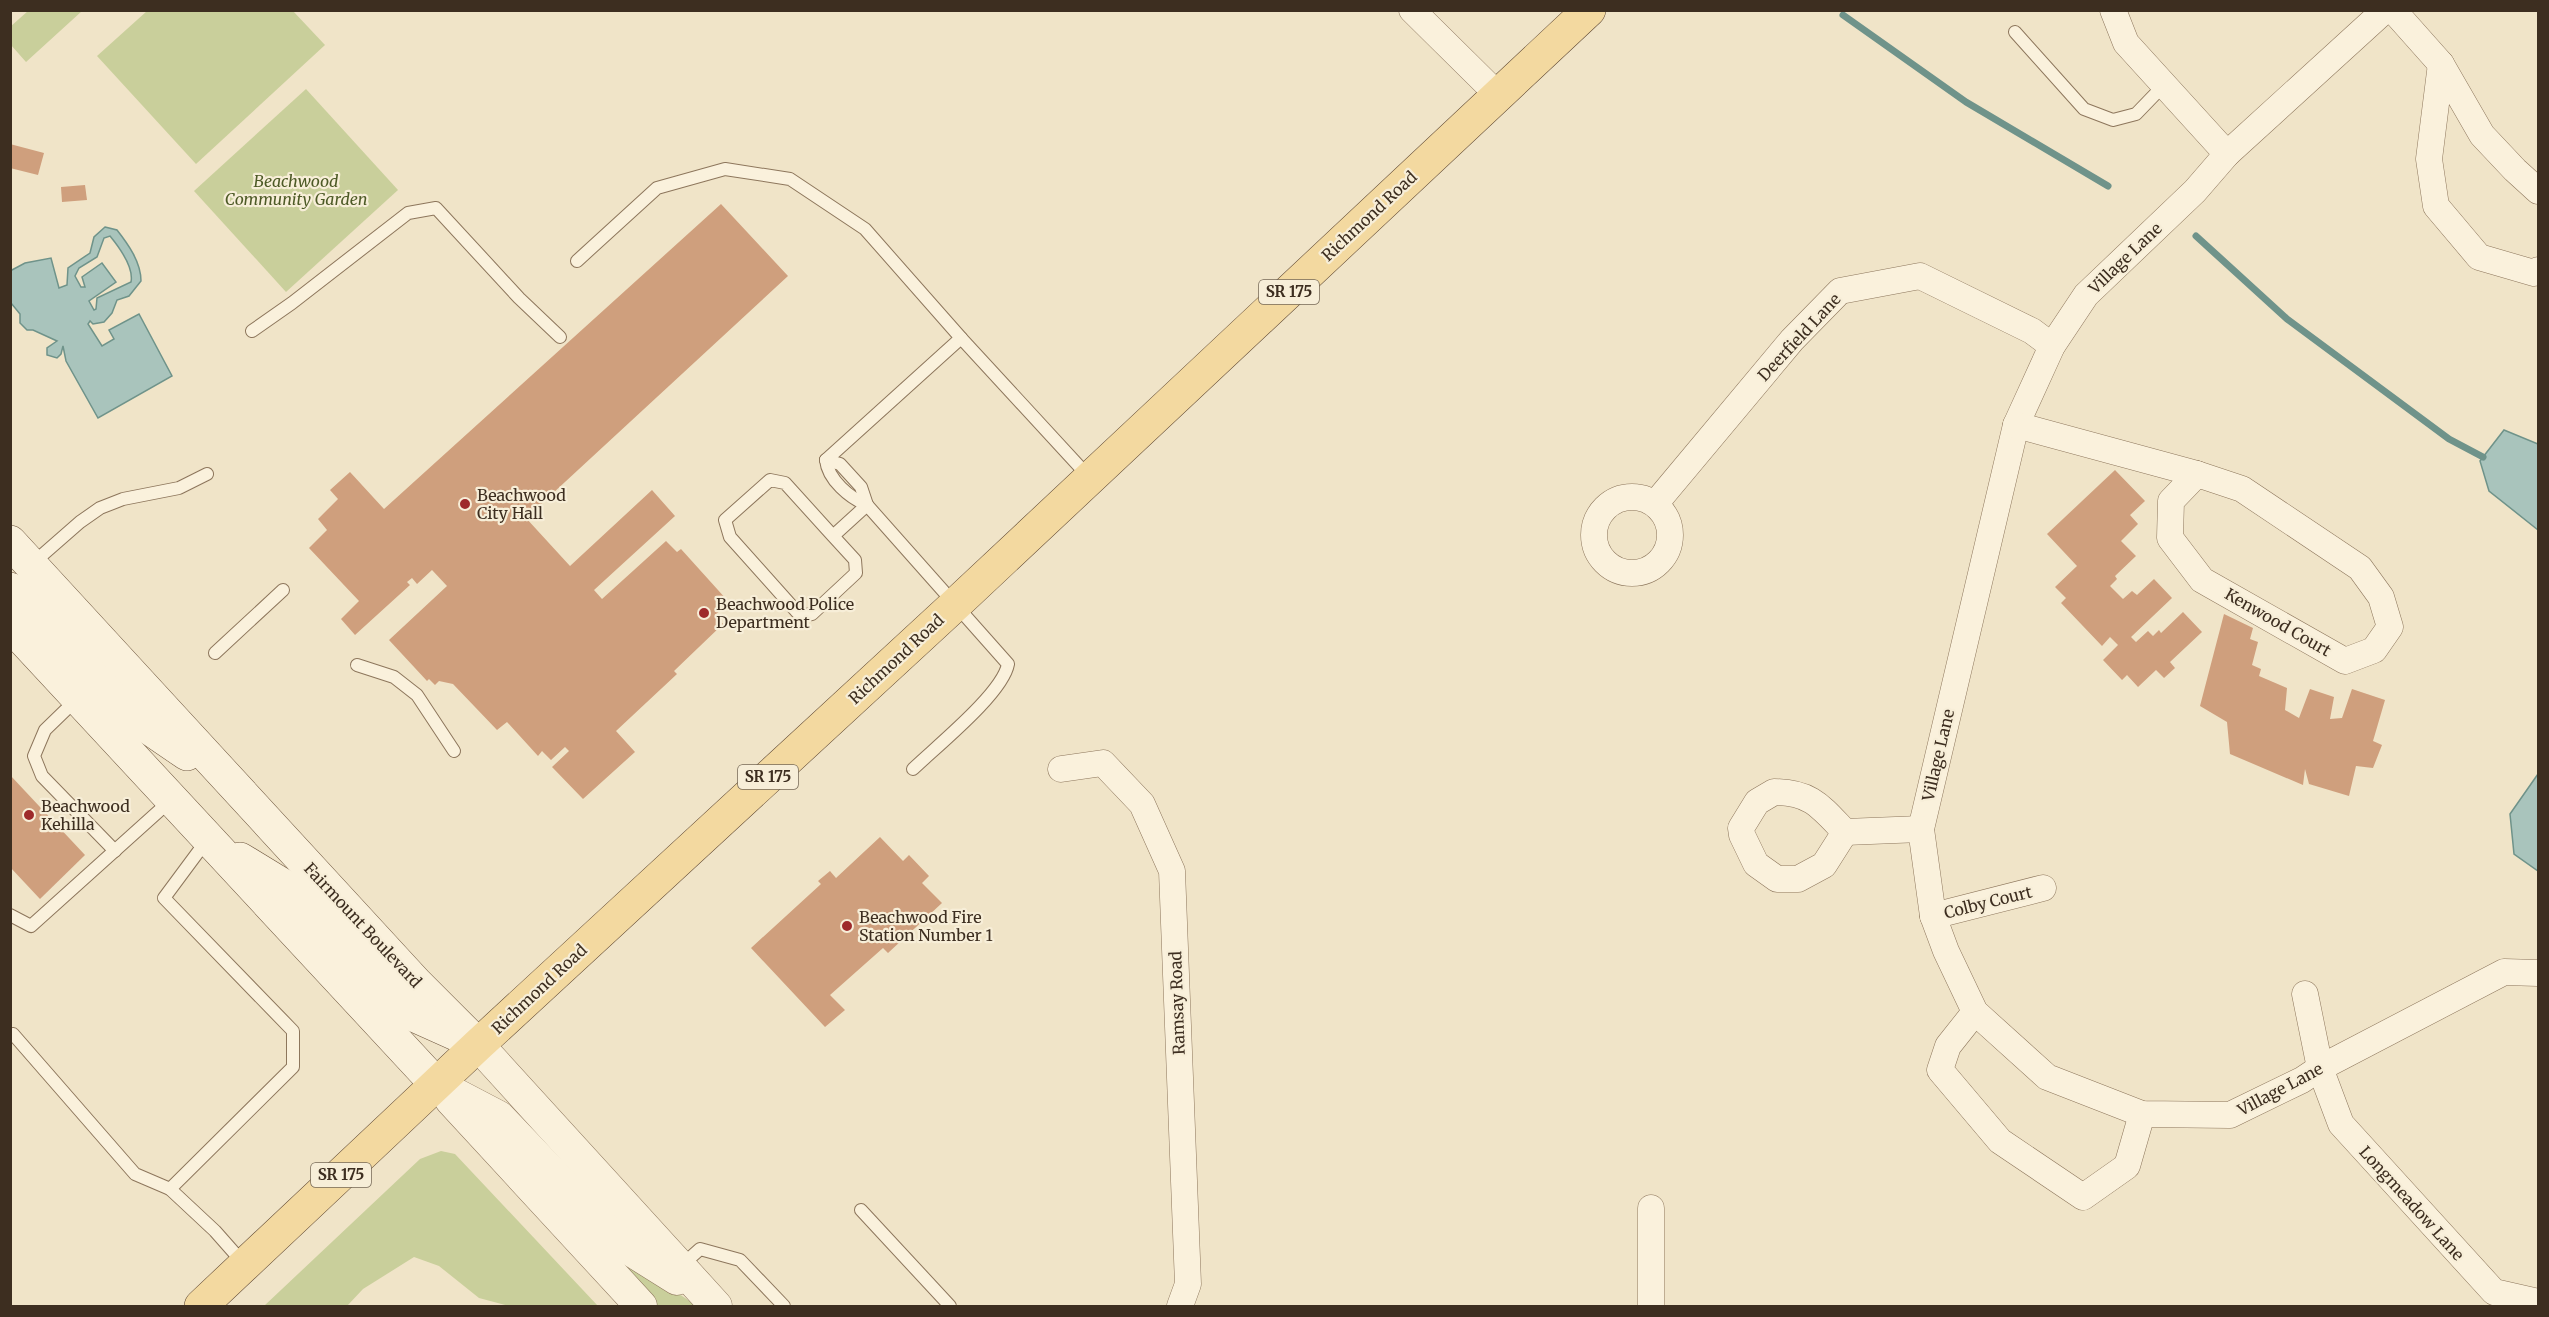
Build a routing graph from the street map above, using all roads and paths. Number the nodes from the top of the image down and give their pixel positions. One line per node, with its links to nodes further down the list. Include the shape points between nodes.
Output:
1 (1412, 10): 9 (street)
2 (1589, 10): 9 (main road, Richmond Road / SR 175)
3 (2113, 10): 8 (street, via 2127,43)
4 (2385, 10): 10 (street, Village Lane)
5 (2393, 10): 7 (street)
6 (2015, 32): 8 (lane, via 2084,109 2113,120 2136,114)
7 (2441, 64): 11 (street, via 2482,135); 13 (street, via 2429,159 2436,206 2479,257 2534,273)
8 (2164, 85): 10 (street)
9 (1498, 95): 21 (main road, Richmond Road / SR 175)
10 (2227, 154): 17 (street, Village Lane, via 2195,192 2086,295)
11 (2538, 191)
12 (577, 261): 16 (lane, via 657,188 725,169 790,179 865,229)
13 (2538, 270)
14 (252, 331): 15 (lane, via 408,213 436,208)
15 (560, 337)
16 (961, 338): 21 (lane); 23 (lane, via 826,460 840,464 861,487)
17 (2052, 346): 18 (street, Village Lane); 22 (street, Deerfield Lane, via 1920,276 1840,291 1792,340)
18 (2016, 425): 20 (street, Kenwood Court); 36 (street, Village Lane)
19 (207, 474): 25 (lane, via 179,488 123,499 100,508)
20 (2197, 474): 20 (street, Kenwood Court, via 2242,489 2360,567 2381,597 2390,627 2374,651 2345,661 2202,580 2170,538 2171,501)
21 (1089, 478): 27 (main road, Richmond Road / SR 175)
22 (1655, 504)
23 (867, 505): 24 (lane); 27 (lane)
24 (833, 536): 24 (lane, via 777,479 770,480 725,520 730,537 796,612 804,615 812,614 856,573 855,560)
25 (16, 562): 47 (main road, Fairmount Boulevard, via 127,713 234,785)
26 (283, 590): 29 (lane)
27 (957, 603): 33 (lane, via 1008,664 1007,673 996,689); 47 (main road, Richmond Road / SR 175)
28 (10, 625): 31 (main road)
29 (215, 653)
30 (357, 665): 32 (lane, via 394,677 417,695)
31 (78, 698): 35 (main road); 39 (lane, via 45,730 34,756 42,776)
32 (454, 751)
33 (913, 769)
34 (1061, 769): 62 (street, Ramsay Road, via 1104,763 1142,804 1172,871 1188,1284)
35 (171, 800): 38 (main road); 39 (lane)
36 (1921, 829): 37 (street); 42 (street, Village Lane)
37 (1845, 832)
38 (208, 839): 47 (main road, via 286,887 400,1009); 49 (main road); 51 (lane, via 164,898 293,1031 293,1067)
39 (115, 851): 41 (lane, via 31,926)
40 (2043, 888): 42 (street, Colby Court)
41 (10, 915)
42 (1933, 916): 45 (street, Village Lane)
43 (2538, 973): 48 (street, Village Lane, via 2504,972)
44 (2306, 994): 48 (street, Longmeadow Lane)
45 (1975, 1012): 50 (street, Village Lane, via 2047,1077); 50 (street, via 1948,1046 1940,1070 2000,1141 2083,1197 2127,1166)
46 (14, 1034): 51 (lane, via 135,1174)
47 (478, 1045): 49 (main road, Richmond Road / SR 175); 55 (street, Fairmount Boulevard)
48 (2320, 1068): 50 (street, Village Lane, via 2230,1115); 57 (street, Longmeadow Lane, via 2341,1124 2494,1292)
49 (436, 1084): 54 (main road, Richmond Road / SR 175); 56 (street, via 499,1117 618,1242); 59 (street)
50 (2142, 1114)
51 (170, 1189): 54 (lane)
52 (1651, 1208): 63 (street)
53 (861, 1210): 61 (lane)
54 (245, 1265): 58 (main road, Richmond Road / SR 175)
55 (681, 1267): 56 (street, Fairmount Boulevard); 60 (lane, via 700,1250 740,1260)
56 (713, 1302)
57 (2538, 1302)
58 (201, 1306)
59 (641, 1306)
60 (784, 1306)
61 (950, 1306)
62 (1180, 1306)
63 (1652, 1306)

